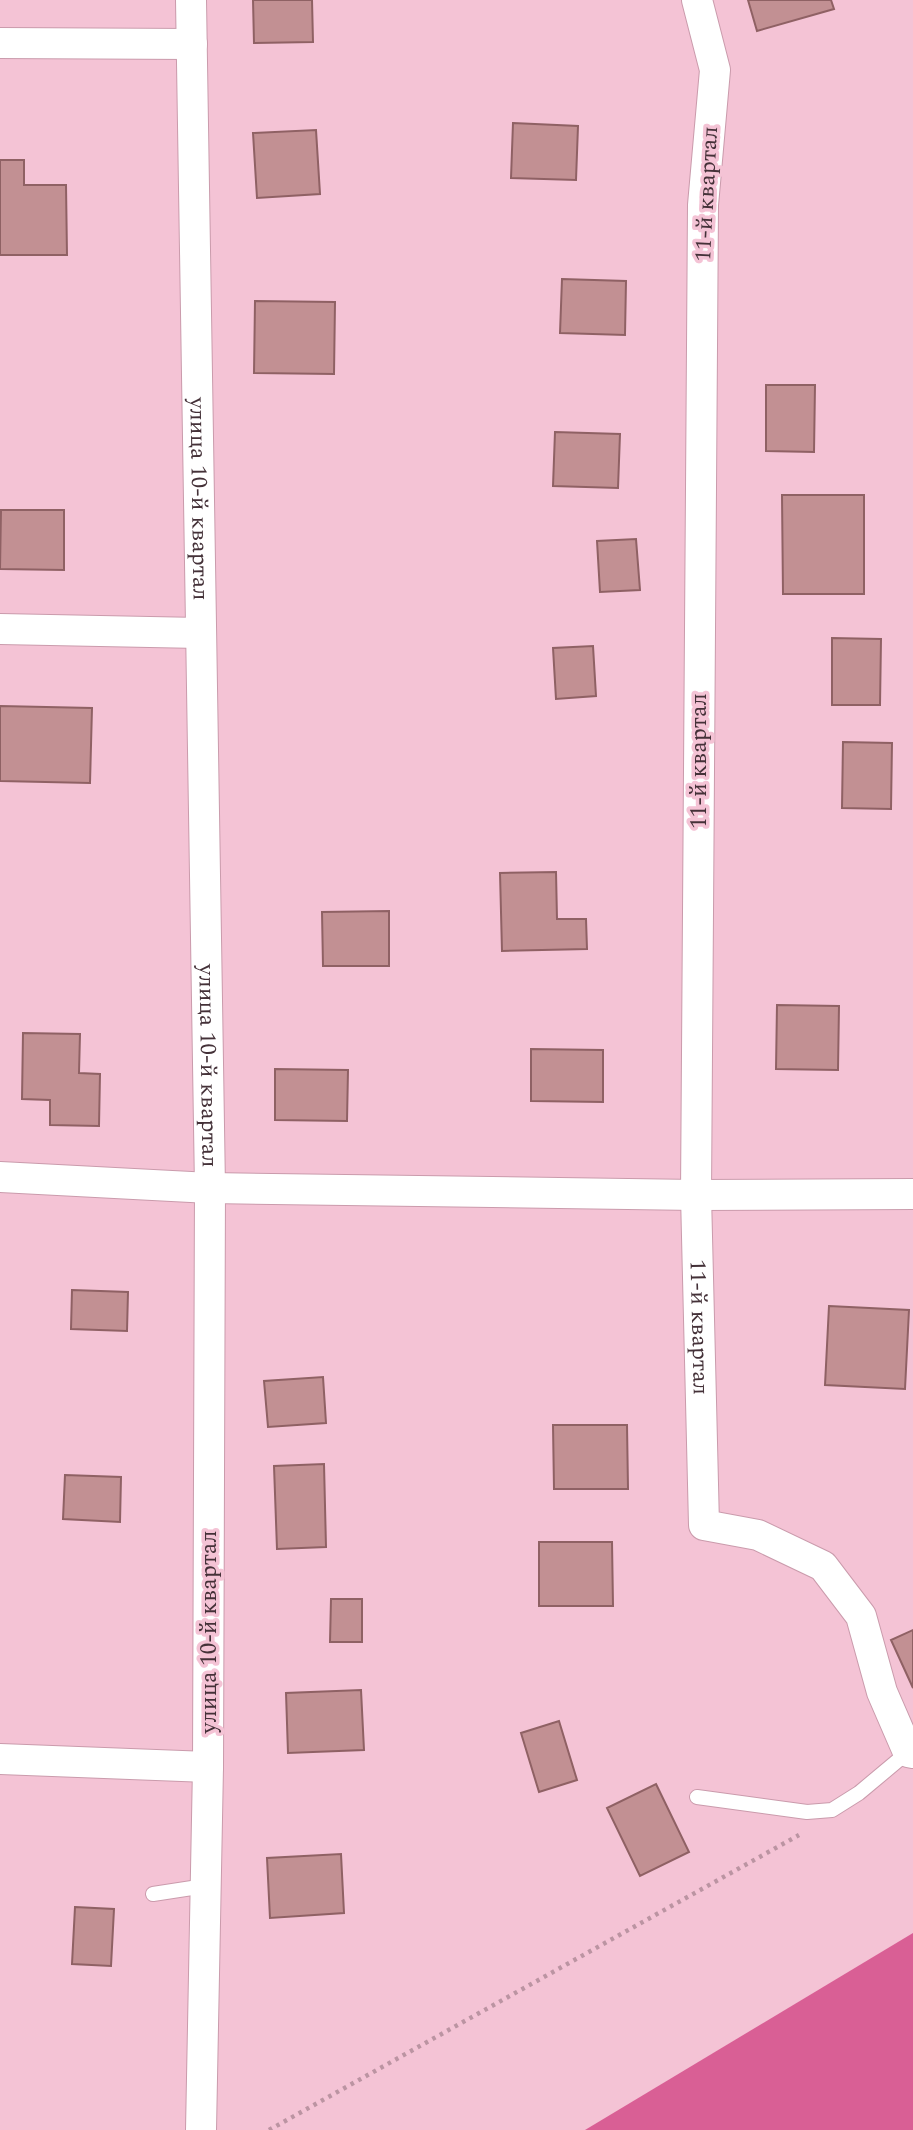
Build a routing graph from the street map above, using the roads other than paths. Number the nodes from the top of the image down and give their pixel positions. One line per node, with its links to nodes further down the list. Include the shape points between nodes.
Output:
1 (191, 0): 4 (street, улица 10-й квартал)
2 (697, 0): 10 (street, 11-й квартал, via 715,69 704,205)
3 (0, 43): 4 (street)
4 (192, 44): 6 (street, улица 10-й квартал)
5 (0, 629): 6 (street)
6 (200, 633): 8 (street, улица 10-й квартал)
7 (0, 1177): 8 (street)
8 (210, 1188): 10 (street); 13 (street, улица 10-й квартал)
9 (913, 1194): 10 (street)
10 (696, 1195): 11 (street, 11-й квартал, via 704,1525 758,1535 823,1566 861,1616 883,1692)
11 (910, 1753): 14 (lane, via 832,1810 807,1812)
12 (0, 1759): 13 (street)
13 (208, 1767): 15 (street, улица 10-й квартал)
14 (697, 1797)
15 (205, 1886): 16 (lane); 17 (street, улица 10-й квартал)
16 (153, 1894)
17 (201, 2130)

